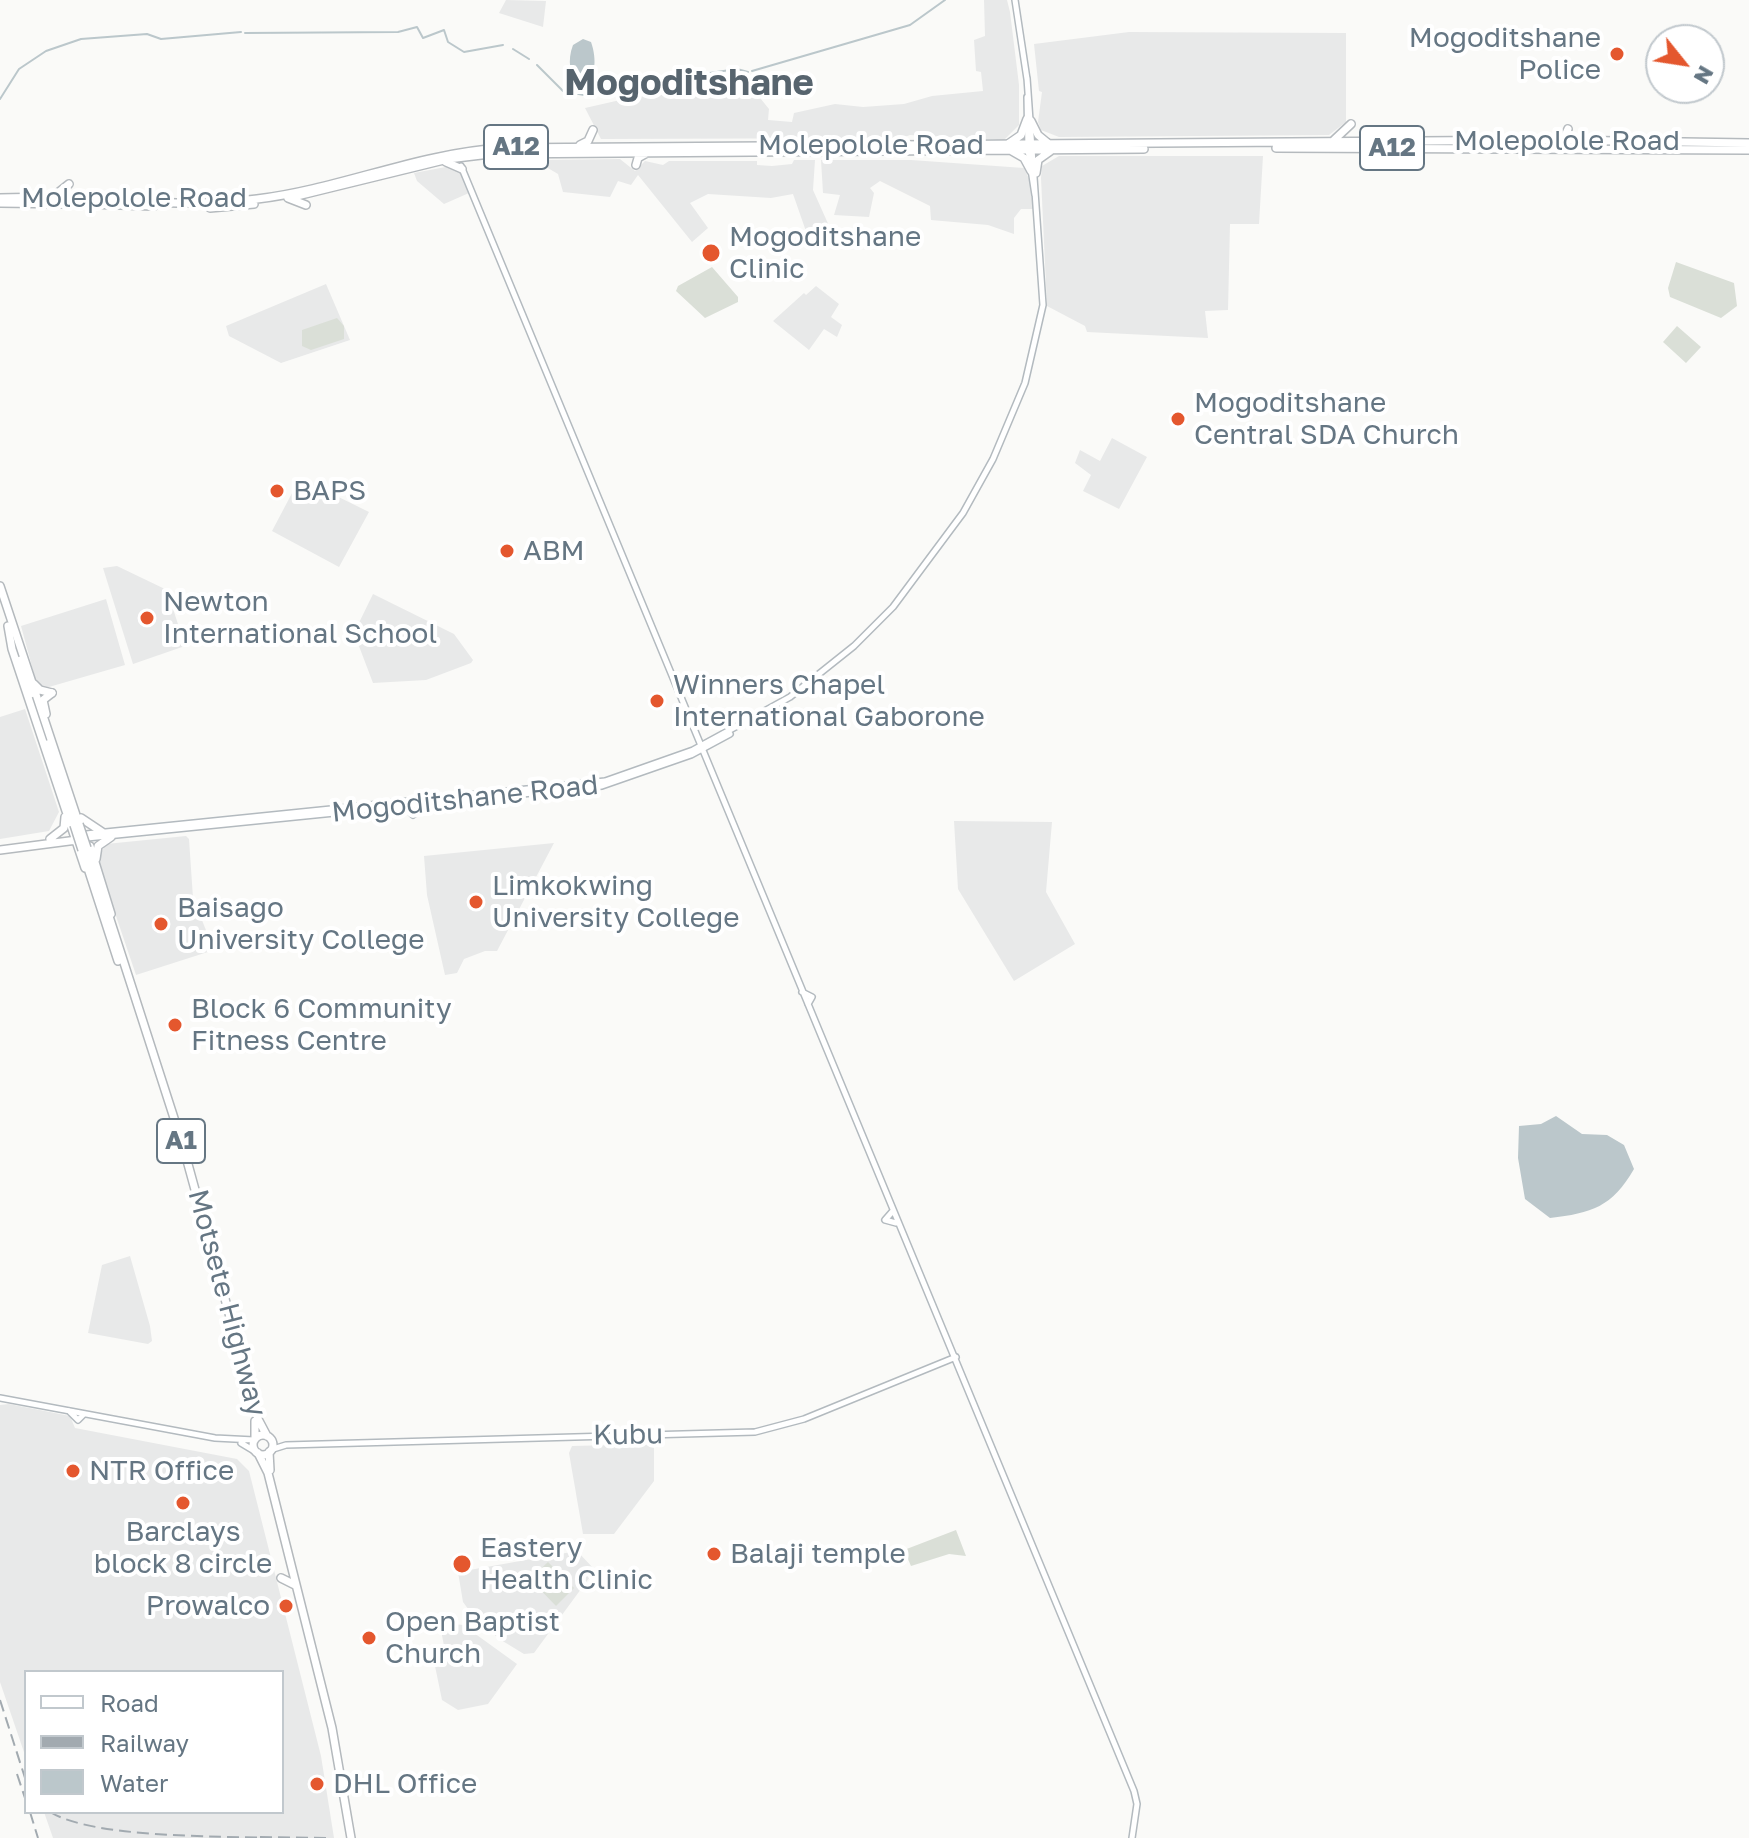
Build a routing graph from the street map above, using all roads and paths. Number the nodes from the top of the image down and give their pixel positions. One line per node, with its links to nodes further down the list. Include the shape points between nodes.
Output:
1 (1015, 0): 2 (main road)
2 (1029, 120): 15 (main road); 16 (main road); 17 (main road)
3 (593, 130): 13 (main road)
4 (813, 140): 12 (main road)
5 (970, 140): 11 (main road)
6 (1552, 140): 7 (main road, Molepolole Road / A12); 7 (main road, via 1570,130); 9 (main road, Molepolole Road / A12)
7 (1582, 141): 10 (main road, Molepolole Road / A12)
8 (1328, 142): 9 (main road, Molepolole Road / A12); 9 (main road, via 1352,126); 15 (main road, Molepolole Road / A12)
9 (1363, 142)
10 (1749, 143)
11 (979, 144): 12 (main road, Molepolole Road / A12); 16 (main road, Molepolole Road / A12)
12 (823, 145): 14 (main road, Molepolole Road / A12)
13 (578, 146): 14 (main road, Molepolole Road / A12); 22 (main road, Molepolole Road / A12)
14 (724, 146): 21 (main road)
15 (1051, 146): 17 (main road, Molepolole Road / A12); 18 (main road, Molepolole Road / A12); 28 (main road)
16 (1007, 147): 17 (main road, Molepolole Road / A12); 21 (main road, Molepolole Road / A12); 28 (main road)
17 (1030, 147): 28 (main road)
18 (1449, 148): 19 (main road, Molepolole Road / A12); 24 (main road)
19 (1749, 150)
20 (649, 152): 21 (main road, Molepolole Road / A12); 23 (main road, Molepolole Road / A12); 26 (main road)
21 (737, 152)
22 (459, 154): 23 (main road, Molepolole Road / A12); 25 (main road, Molepolole Road / A12); 27 (main road); 32 (main road, Molepolole Road / A12, via 252,200)
23 (477, 155): 27 (main road)
24 (1462, 158)
25 (441, 161): 27 (main road); 29 (main road, Molepolole Road / A12)
26 (636, 165)
27 (464, 171): 41 (main road)
28 (1033, 172): 40 (main road, Mogoditshane Road, via 1043,287 1040,326 1014,411 982,480 885,617 777,704)
29 (321, 190): 31 (main road, Molepolole Road / A12); 31 (main road, via 307,204)
30 (48, 197): 32 (main road, Molepolole Road / A12); 32 (main road, via 71,184); 33 (main road, Molepolole Road / A12)
31 (288, 198): 33 (main road, Molepolole Road / A12, via 215,208)
32 (84, 199)
33 (0, 201)
34 (0, 586): 37 (main road, A1)
35 (0, 600): 36 (main road, A1)
36 (8, 626): 44 (main road); 47 (main road, A1)
37 (31, 679): 38 (main road, A1); 39 (main road, via 40,690 52,693 43,703)
38 (42, 712): 39 (main road); 47 (main road, A1)
39 (52, 734): 47 (main road)
40 (710, 743): 41 (main road, Mogoditshane Road); 41 (main road); 43 (main road)
41 (700, 745): 42 (main road, Mogoditshane Road); 42 (main road); 43 (main road)
42 (692, 752): 43 (main road); 46 (main road, Mogoditshane Road, via 598,783); 50 (main road, Mogoditshane Road, via 602,786)
43 (706, 759): 57 (main road)
44 (64, 809): 51 (main road); 52 (main road, via 64,828)
45 (266, 810): 46 (main road)
46 (259, 817): 48 (main road, Mogoditshane Road)
47 (78, 822): 48 (main road); 49 (main road); 54 (main road, A1, bridge)
48 (102, 832): 49 (main road, Mogoditshane Road)
49 (87, 836): 50 (main road, Mogoditshane Road); 51 (main road); 55 (main road)
50 (111, 837): 55 (main road, via 98,846)
51 (74, 838): 52 (main road); 54 (main road)
52 (54, 841): 53 (main road); 54 (main road)
53 (0, 848)
54 (83, 852): 56 (main road, Motsete Highway / A1); 63 (main road, Motsete Highway / A1, via 196,1206 255,1421)
55 (96, 863): 56 (main road)
56 (123, 960): 62 (main road, Motsete Highway / A1, via 200,1204 258,1419)
57 (953, 1349): 58 (main road); 59 (main road)
58 (956, 1357): 59 (main road, Kubu); 71 (main road, via 1134,1791)
59 (949, 1360): 65 (main road, Kubu, via 804,1419 760,1431)
60 (0, 1399): 61 (main road); 61 (main road, via 69,1411 78,1420 84,1414)
61 (185, 1433): 64 (main road)
62 (268, 1437): 63 (main road); 65 (main road, Kubu); 66 (main road, A1)
63 (254, 1439): 64 (main road); 67 (main road, A1)
64 (236, 1442): 67 (main road)
65 (286, 1445): 66 (main road, Kubu)
66 (270, 1451): 67 (main road); 70 (main road, A1, via 337,1726)
67 (257, 1453): 68 (main road, A1, via 268,1473)
68 (291, 1565): 69 (main road, A1); 69 (main road, via 283,1577)
69 (297, 1590): 70 (main road, A1)
70 (354, 1838)
71 (1132, 1838)

